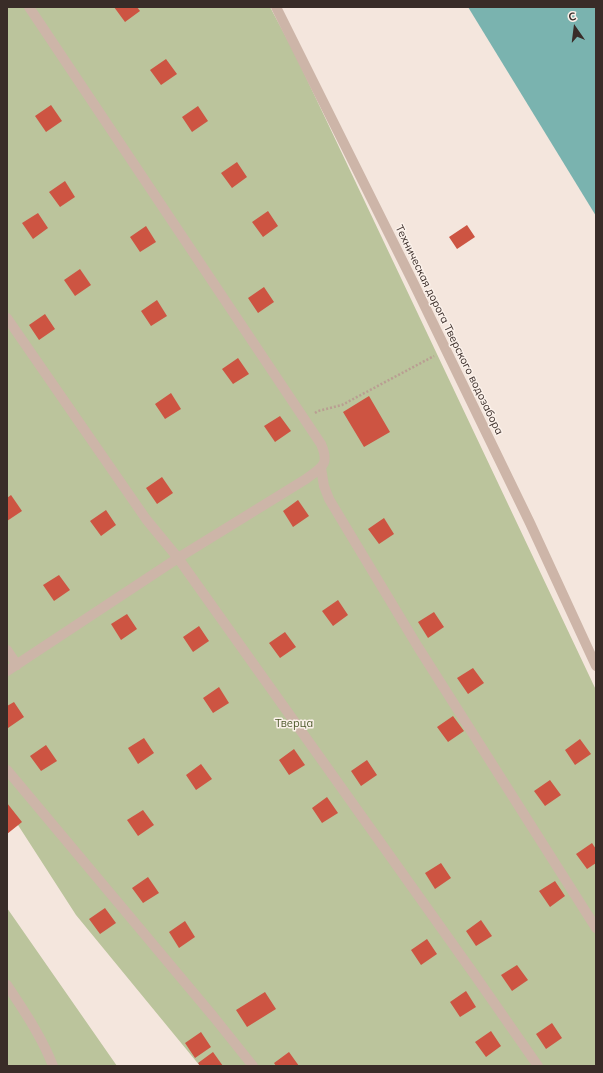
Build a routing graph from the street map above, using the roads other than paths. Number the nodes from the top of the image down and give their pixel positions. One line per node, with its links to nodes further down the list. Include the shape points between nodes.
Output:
1 (29, 7): 4 (street, via 321,444 325,454 325,462)
2 (276, 7): 8 (street, Техническая дорога Тверского водозабора, via 530,523)
3 (7, 318): 5 (street, via 146,519)
4 (321, 468): 5 (street); 11 (street, via 329,499 418,646)
5 (178, 558): 7 (street); 15 (street)
6 (7, 650): 7 (street)
7 (17, 664): 9 (street)
8 (596, 666)
9 (7, 671)
10 (7, 770): 14 (street)
11 (596, 928)
12 (7, 985): 13 (street, via 27,1016)
13 (53, 1066)
14 (253, 1066)
15 (538, 1066)

